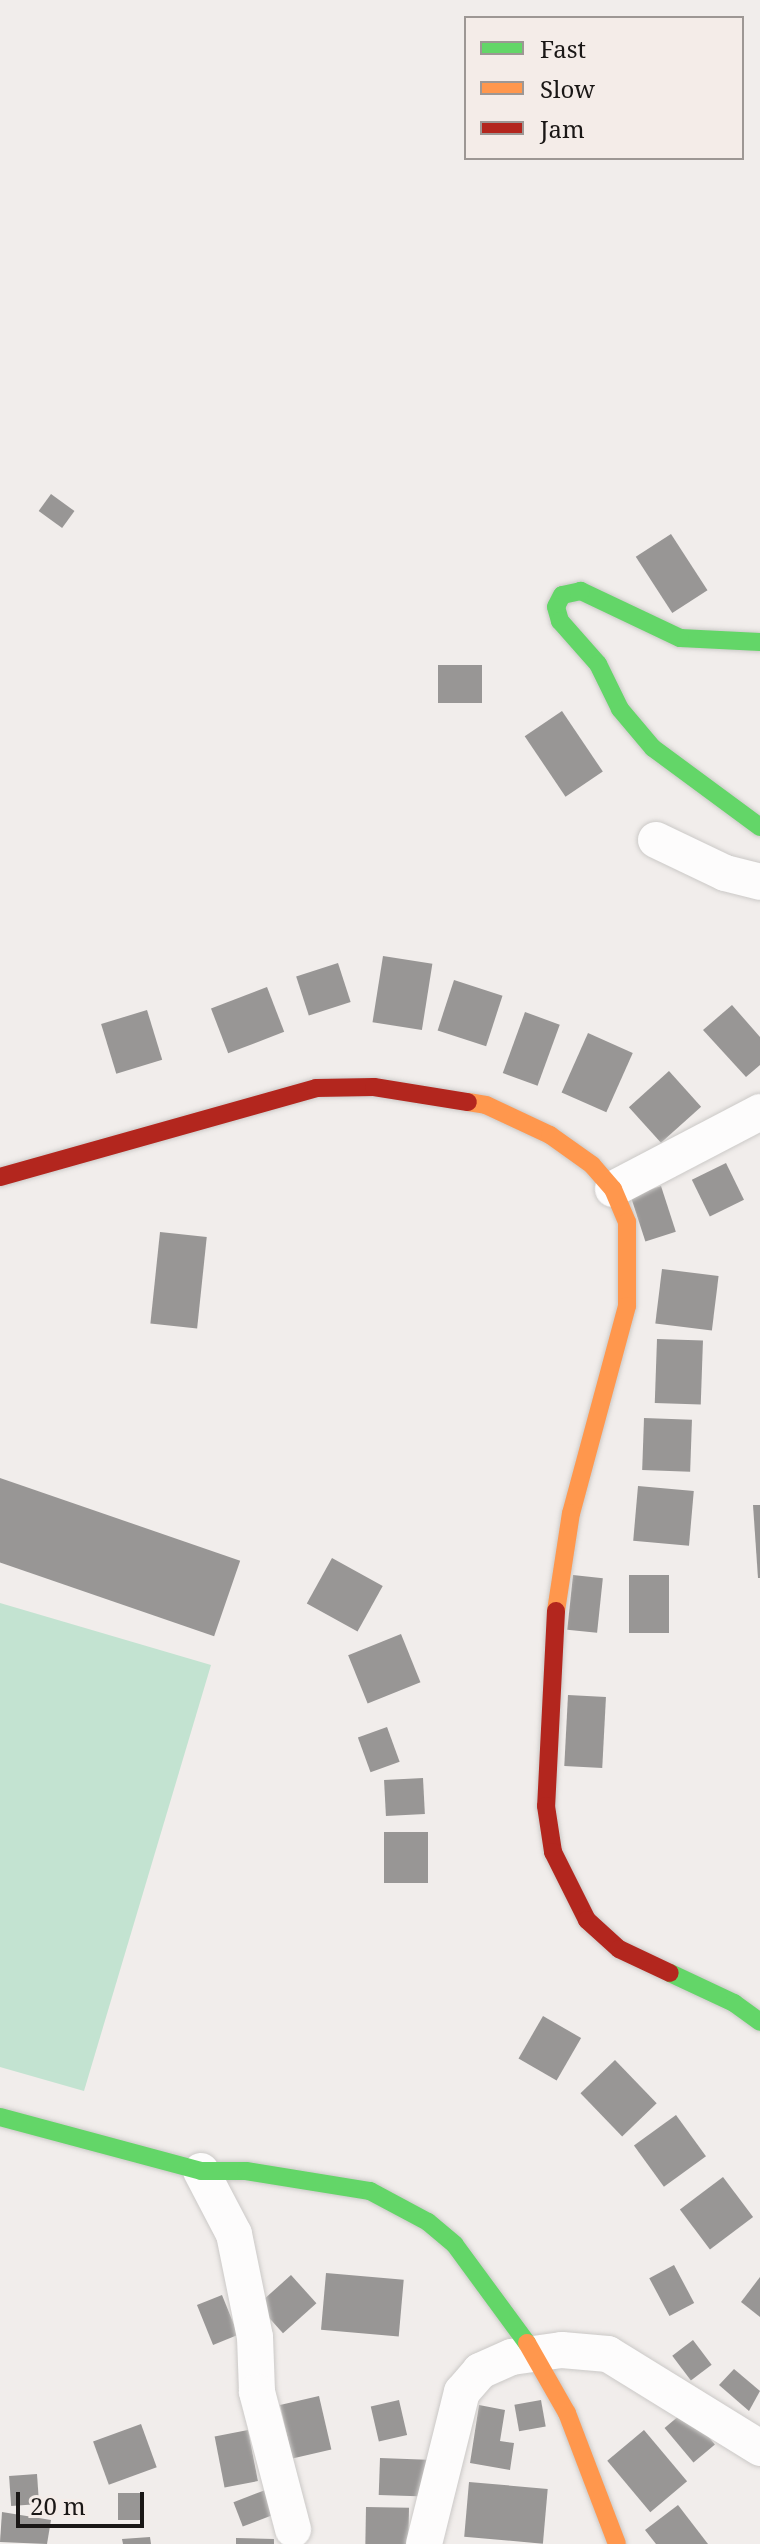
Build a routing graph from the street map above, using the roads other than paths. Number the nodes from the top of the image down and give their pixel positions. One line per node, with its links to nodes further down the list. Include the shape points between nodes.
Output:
1 (760, 642): 2 (street, via 680,638 581,591 562,595 556,607 560,621 598,664 620,709 653,748)
2 (760, 827)
3 (656, 840): 4 (street, via 725,873)
4 (760, 882)
5 (760, 1112): 7 (street)
6 (0, 1177): 7 (street, via 245,1105 316,1088 374,1087 486,1105 550,1135 592,1165)
7 (613, 1189): 8 (street, via 627,1222 627,1306 571,1513 557,1590 546,1806 553,1852 581,1911 619,1949 734,2003)
8 (760, 2022)
9 (0, 2117): 10 (street)
10 (201, 2171): 11 (street, via 246,2171 370,2191 403,2206 455,2245); 13 (street, via 234,2234 255,2337 257,2392)
11 (535, 2354): 12 (street, via 608,2354); 14 (street, via 492,2364 462,2392); 15 (street, via 567,2413)
12 (760, 2448)
13 (293, 2529)
14 (424, 2544)
15 (617, 2544)

